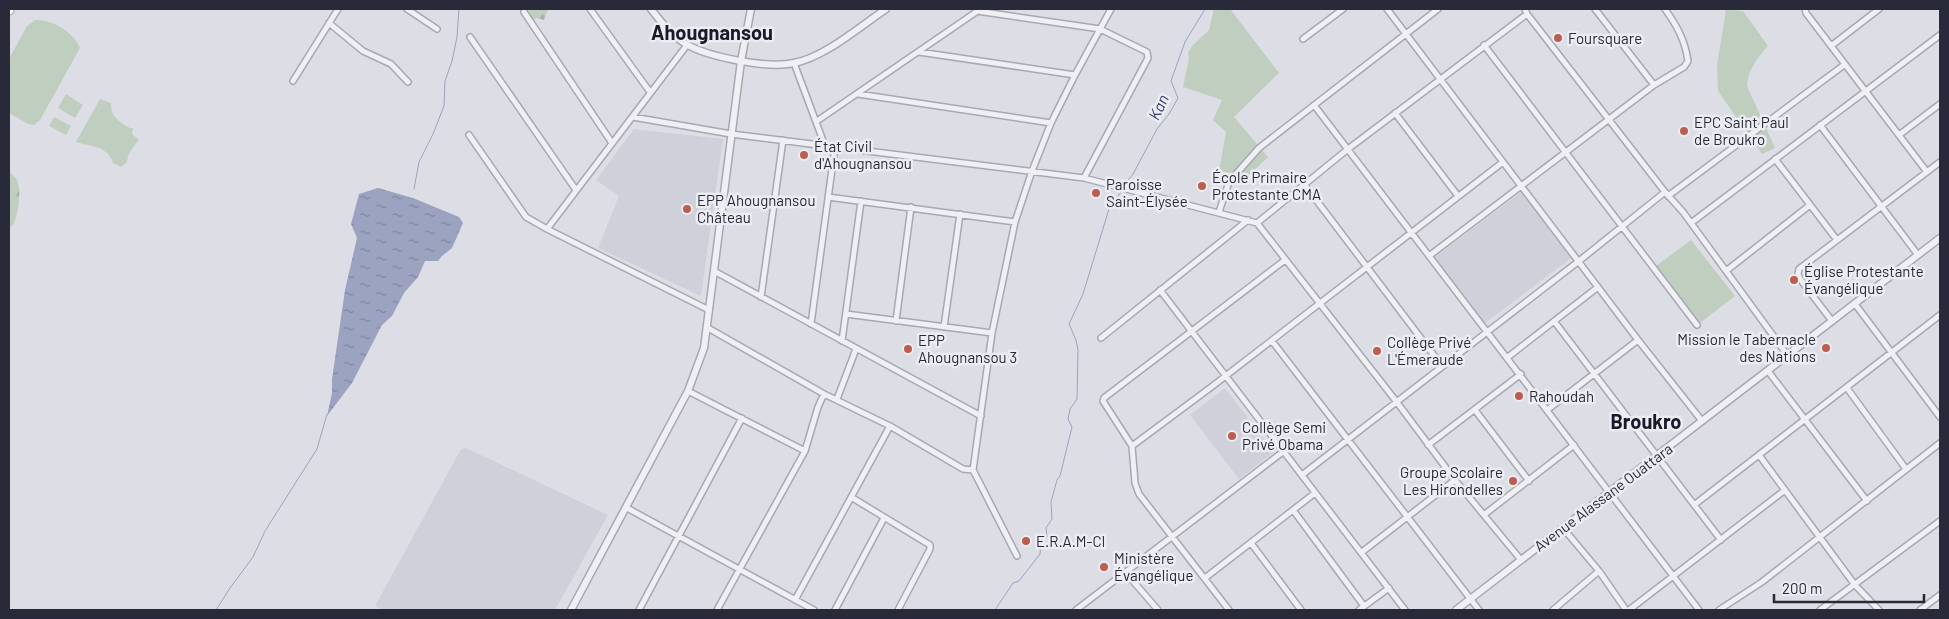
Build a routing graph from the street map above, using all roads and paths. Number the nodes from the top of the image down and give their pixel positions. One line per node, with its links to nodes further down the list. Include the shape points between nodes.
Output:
1 (338, 9): 18 (street)
2 (407, 9): 19 (street)
3 (590, 9): 38 (street)
4 (651, 9): 25 (street, via 661,23)
5 (751, 9): 29 (street)
6 (886, 9): 30 (street, via 816,55)
7 (1111, 9): 20 (street)
8 (1343, 9): 24 (street)
9 (1387, 9): 21 (street)
10 (1438, 9): 21 (street)
11 (1595, 9): 36 (street)
12 (1665, 9): 36 (street, via 1680,30 1688,61 1684,67)
13 (1805, 9): 27 (street)
14 (1879, 9): 27 (street)
15 (979, 10): 20 (street); 28 (street)
16 (1526, 11): 26 (street); 44 (street)
17 (524, 12): 52 (street)
18 (329, 23): 34 (street); 35 (street, via 363,51 391,64)
19 (437, 29)
20 (1100, 30): 32 (street); 62 (street, via 1147,52 1148,58)
21 (1406, 33): 33 (street); 41 (street)
22 (1940, 34): 37 (street)
23 (470, 37): 65 (street)
24 (1303, 39)
25 (688, 45): 29 (street); 38 (street)
26 (1484, 45): 33 (street); 56 (street)
27 (1831, 46): 31 (street)
28 (918, 52): 32 (street); 39 (street)
29 (741, 61): 30 (street); 48 (street)
30 (794, 64): 45 (street)
31 (1844, 65): 37 (street); 66 (street)
32 (1074, 75): 46 (street)
33 (1440, 79): 42 (street); 58 (street)
34 (293, 81)
35 (408, 82)
36 (1654, 85): 44 (street)
37 (1865, 91): 47 (street); 50 (street)
38 (650, 92): 43 (street)
39 (857, 94): 45 (street); 46 (street)
40 (1940, 104): 50 (street)
41 (1314, 105): 55 (street); 73 (street, via 1259,148 1238,171 1226,189)
42 (1395, 113): 55 (street); 67 (street)
43 (633, 117): 48 (street); 52 (street)
44 (1609, 119): 56 (street); 66 (street)
45 (817, 121): 53 (street)
46 (1051, 123): 60 (street)
47 (1820, 125): 57 (street); 71 (street)
48 (732, 134): 51 (street); 89 (street)
49 (469, 136): 80 (street, via 526,217)
50 (1899, 136): 61 (street)
51 (783, 140): 53 (street); 93 (street)
52 (612, 143): 65 (street)
53 (825, 146): 54 (street)
54 (835, 147): 60 (street); 68 (street)
55 (1348, 149): 63 (street); 81 (street)
56 (1567, 152): 64 (street); 79 (street)
57 (1775, 159): 70 (street); 78 (street)
58 (1503, 162): 64 (street); 67 (street)
59 (1940, 162): 61 (street)
60 (1032, 171): 62 (street); 76 (street)
61 (1927, 172): 71 (street)
62 (1084, 178): 73 (street)
63 (1304, 184): 77 (street); 88 (street)
64 (1522, 186): 85 (street); 87 (street)
65 (576, 190): 80 (street)
66 (1666, 194): 78 (street); 79 (street)
67 (1458, 196): 81 (street)
68 (828, 197): 69 (street); 102 (street)
69 (861, 201): 72 (street); 97 (street)
70 (1810, 205): 83 (street); 90 (street)
71 (1882, 206): 83 (street); 84 (street)
72 (911, 207): 74 (street); 99 (street)
73 (1219, 212): 75 (street)
74 (960, 214): 76 (street); 105 (street)
75 (1248, 220): 77 (street); 92 (street)
76 (1015, 222): 109 (street)
77 (1257, 223): 86 (street)
78 (1691, 223): 90 (street)
79 (1624, 226): 87 (street); 104 (street)
80 (547, 229): 96 (street)
81 (1412, 232): 85 (street); 88 (street)
82 (1940, 238): 84 (street, Avenue Alassane Ouattara)
83 (1837, 240): 101 (street, via 1799,269 1798,274)
84 (1918, 255): 95 (street, Avenue Alassane Ouattara)
85 (1429, 256): 107 (street)
86 (1285, 260): 94 (street); 108 (street)
87 (1579, 261): 91 (street); 107 (street)
88 (1367, 266): 94 (street); 118 (street)
89 (714, 271): 93 (street); 96 (street)
90 (1726, 271): 116 (street)
91 (1598, 287): 100 (street); 111 (street)
92 (1160, 290): 108 (street); 110 (street)
93 (761, 298): 102 (street)
94 (1320, 303): 113 (street); 127 (street)
95 (1855, 304): 101 (street, Avenue Alassane Ouattara); 115 (street)
96 (708, 310): 106 (street)
97 (846, 314): 99 (street); 112 (street)
98 (1938, 317): 103 (street); 115 (street)
99 (896, 321): 105 (street)
100 (1554, 321): 117 (street); 121 (street)
101 (1832, 321): 116 (street, Avenue Alassane Ouattara)
102 (810, 324): 112 (street)
103 (1940, 324)
104 (1697, 325)
105 (944, 327): 109 (street)
106 (708, 328): 124 (street); 125 (street)
107 (1488, 331): 117 (street); 118 (street)
108 (1192, 332): 122 (street); 140 (street, via 1104,398 1104,404)
109 (992, 333): 130 (street)
110 (1101, 338)
111 (1638, 340): 121 (street); 134 (street)
112 (842, 341): 114 (street)
113 (1272, 341): 122 (street); 136 (street)
114 (856, 349): 126 (street); 130 (street)
115 (1891, 353): 123 (street); 131 (street)
116 (1788, 356): 119 (street, Avenue Alassane Ouattara)
117 (1508, 357): 120 (street)
118 (1442, 366): 127 (street)
119 (1768, 371): 133 (street); 134 (street, Avenue Alassane Ouattara)
120 (1521, 374): 128 (street); 129 (street)
121 (1594, 374): 129 (street); 144 (street)
122 (1226, 376): 140 (street); 142 (street)
123 (1847, 388): 133 (street); 145 (street)
124 (688, 391): 132 (street); 156 (street)
125 (824, 394): 126 (street); 141 (street)
126 (837, 399): 135 (street)
127 (1396, 401): 136 (street); 138 (street)
128 (1475, 410): 138 (street); 149 (street)
129 (1547, 410): 139 (street)
130 (981, 416): 146 (street)
131 (1940, 417)
132 (742, 418): 141 (street); 165 (street)
133 (1805, 419): 143 (street); 154 (street)
134 (1702, 421): 144 (street, Avenue Alassane Ouattara)
135 (890, 426): 146 (street, via 963,469); 153 (street)
136 (1349, 439): 147 (street); 159 (street)
137 (1940, 443): 145 (street)
138 (1428, 445): 148 (street)
139 (1574, 445): 149 (street); 151 (street)
140 (1132, 446): 163 (street, via 1135,484 1139,494)
141 (805, 451): 171 (street)
142 (1284, 451): 147 (street); 163 (street)
143 (1759, 454): 150 (street); 155 (street)
144 (1656, 457): 151 (street, Avenue Alassane Ouattara); 155 (street)
145 (1906, 469): 154 (street)
146 (972, 470): 169 (street)
147 (1302, 475): 152 (street)
148 (1455, 480): 158 (street); 159 (street)
149 (1529, 481): 158 (street)
150 (1785, 490): 164 (street); 166 (street)
151 (1610, 492): 162 (street, Avenue Alassane Ouattara); 174 (street)
152 (1316, 493): 157 (street); 168 (street)
153 (851, 497): 160 (street); 180 (street)
154 (1867, 501): 164 (street)
155 (1694, 505): 166 (street)
156 (627, 508): 165 (street); 183 (street)
157 (1293, 510): 167 (street); 181 (street)
158 (1485, 514): 170 (street)
159 (1408, 516): 168 (street); 179 (street)
160 (884, 518): 187 (street); 188 (street, via 930,545)
161 (1940, 522): 176 (street)
162 (1562, 528): 170 (street, Avenue Alassane Ouattara); 172 (street)
163 (1171, 535): 173 (street); 175 (street)
164 (1820, 537): 176 (street); 199 (street)
165 (678, 538): 171 (street); 184 (street)
166 (1721, 540): 174 (street)
167 (1251, 543): 175 (street); 192 (street)
168 (1362, 552): 177 (street)
169 (1017, 556)
170 (1521, 560): 179 (street, Avenue Alassane Ouattara)
171 (739, 570): 180 (street); 185 (street)
172 (1599, 571): 182 (street); 197 (street)
173 (1126, 573): 189 (street); 190 (street)
174 (1673, 576): 197 (street); 198 (street)
175 (1205, 578): 191 (street)
176 (1856, 585): 200 (street); 201 (street)
177 (1389, 588): 181 (street); 194 (street)
178 (1940, 595): 202 (street)
179 (1470, 599): 195 (street, Avenue Alassane Ouattara); 196 (street)
180 (795, 600): 186 (street)
181 (1364, 606): 193 (street)
182 (1557, 609)
183 (572, 610)
184 (639, 610)
185 (717, 610)
186 (814, 610)
187 (835, 610)
188 (898, 610)
189 (1076, 610)
190 (1158, 610)
191 (1229, 610)
192 (1301, 610)
193 (1359, 610)
194 (1405, 610)
195 (1456, 610)
196 (1479, 610)
197 (1628, 610)
198 (1699, 610)
199 (1719, 610)
200 (1820, 610)
201 (1878, 610)
202 (1920, 610)

